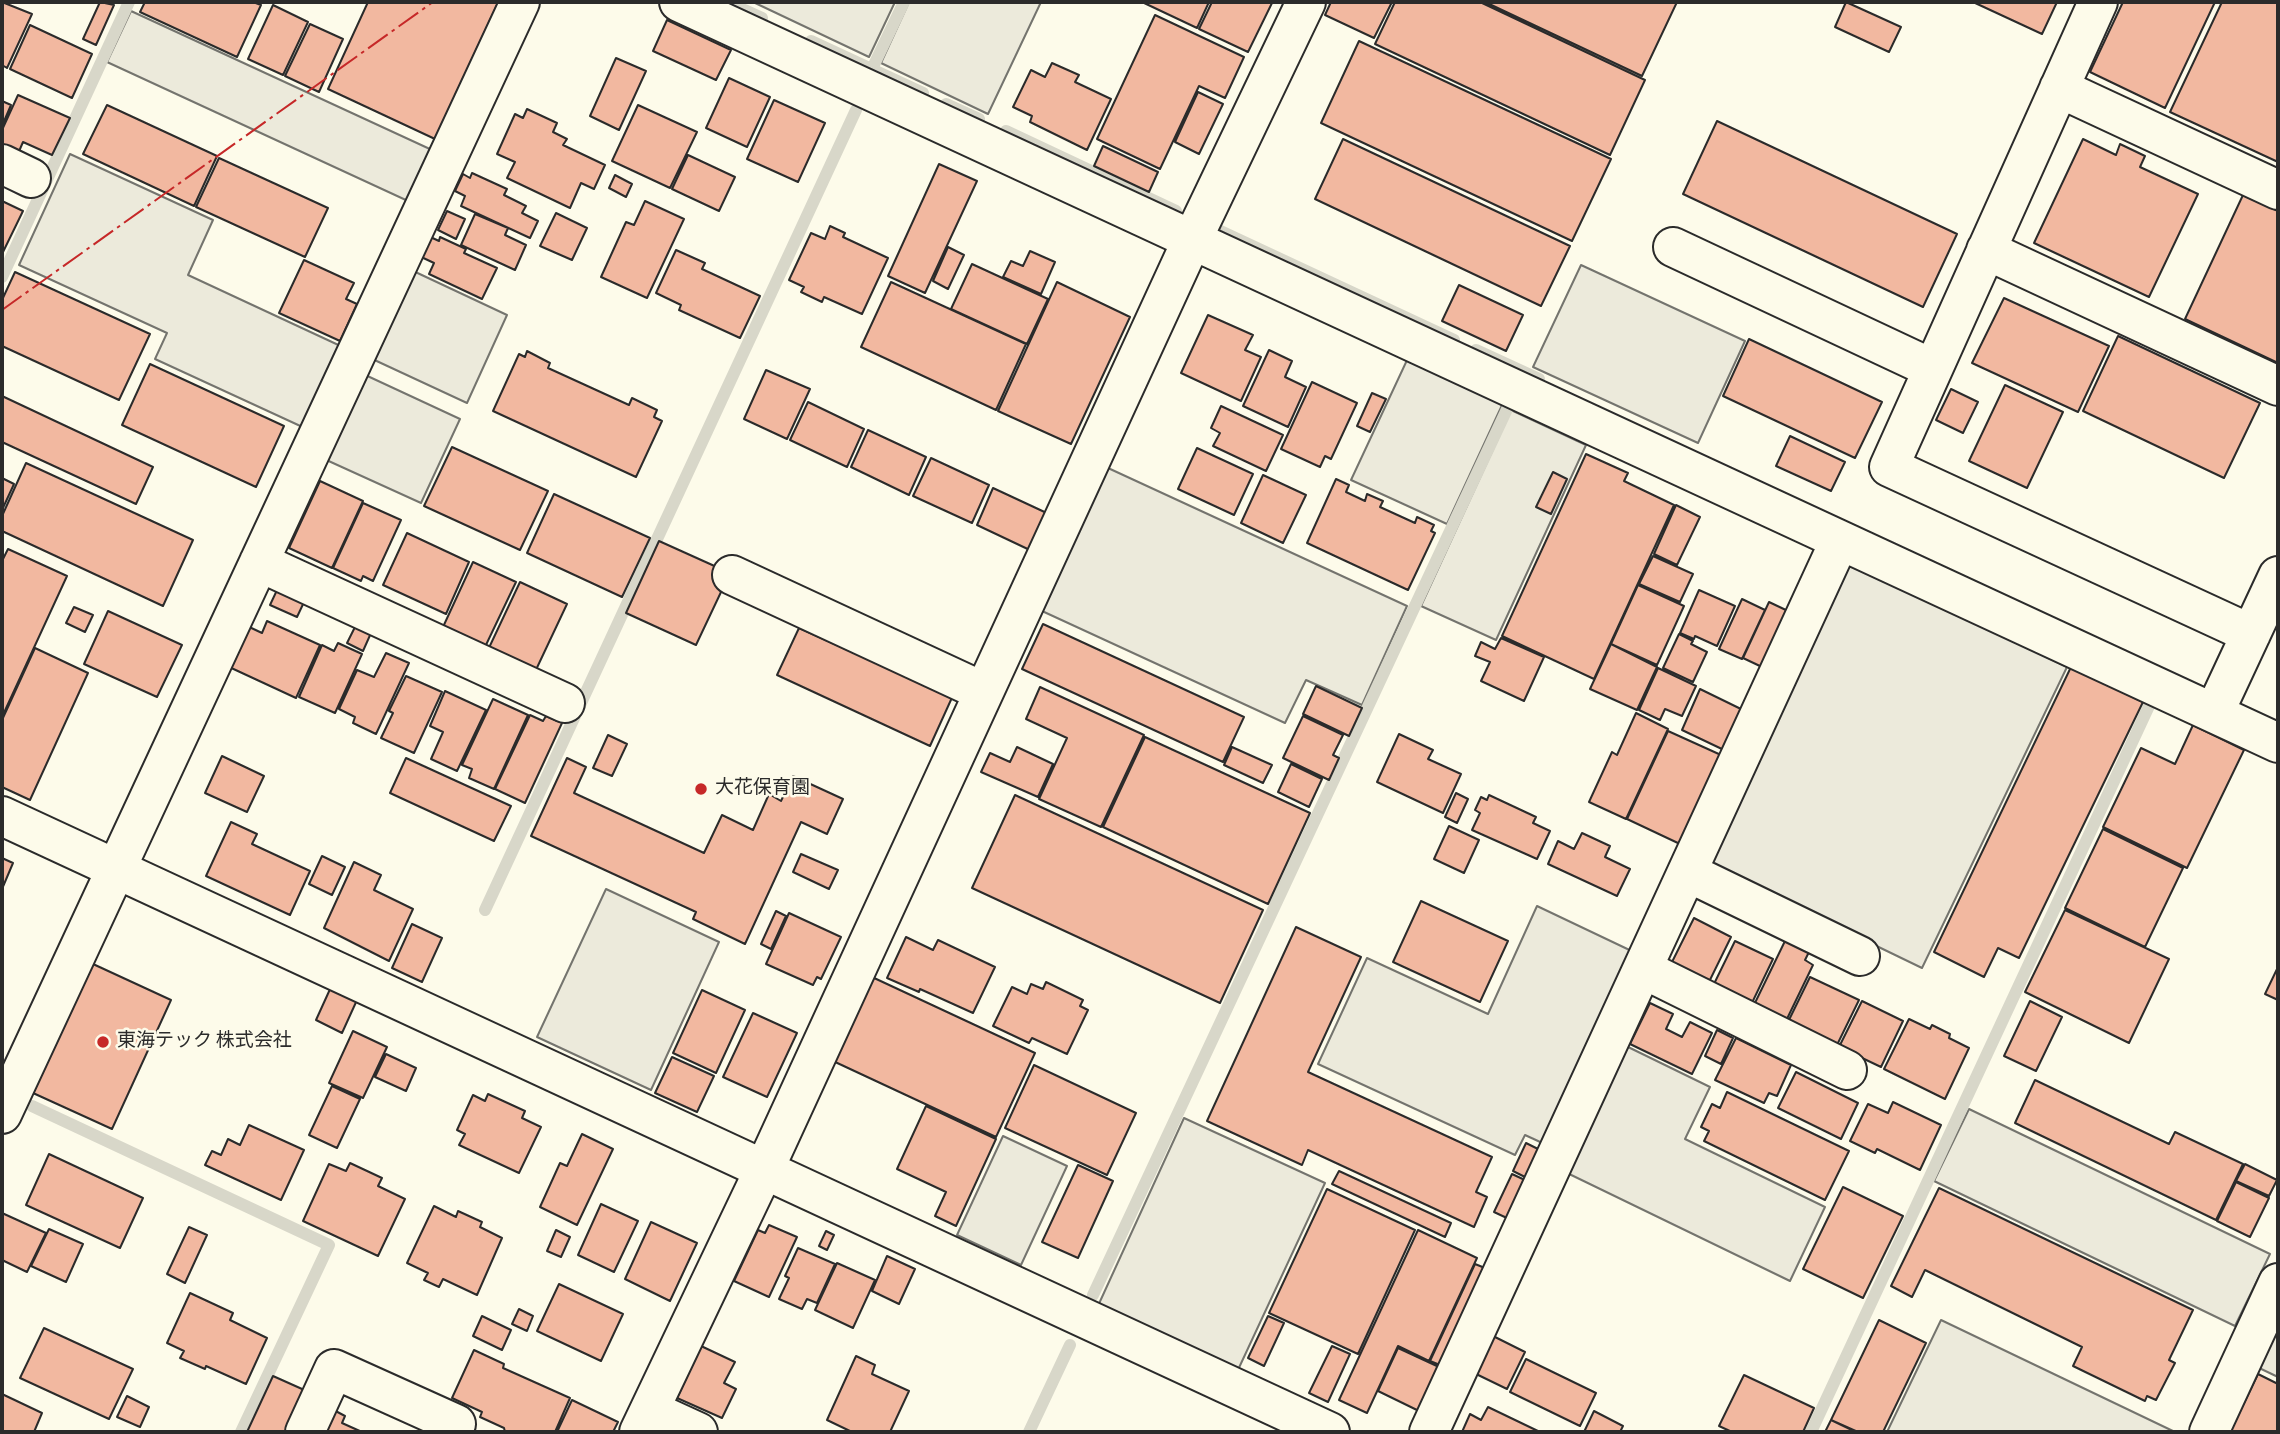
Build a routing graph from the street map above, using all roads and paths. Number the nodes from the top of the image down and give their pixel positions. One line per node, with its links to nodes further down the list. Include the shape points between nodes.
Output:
1 (520, 2): 13 (street)
2 (679, 2): 7 (street)
3 (1306, 2): 7 (street)
4 (2098, 2): 5 (street)
5 (2059, 88): 6 (street); 9 (street)
6 (2278, 190)
7 (1192, 240): 12 (street); 17 (street)
8 (1674, 247): 10 (street)
9 (1986, 250): 10 (street); 11 (street)
10 (1933, 369): 16 (street, via 1889,467)
11 (2278, 386)
12 (1840, 540): 19 (street); 23 (street)
13 (260, 562): 18 (street); 22 (street)
14 (732, 575): 17 (street)
15 (2278, 576): 16 (street)
16 (2262, 631): 19 (street)
17 (984, 692): 28 (street)
18 (565, 703)
19 (2214, 713): 20 (street)
20 (2278, 743)
21 (2, 816): 22 (street)
22 (116, 869): 27 (street); 28 (street)
23 (1687, 872): 24 (street); 25 (street)
24 (1860, 956)
25 (1643, 969): 26 (street); 35 (street)
26 (1847, 1070)
27 (2, 1114)
28 (764, 1170): 30 (street); 34 (street)
29 (2278, 1283): 36 (street)
30 (644, 1421): 33 (street)
31 (305, 1432): 32 (street, via 334,1369 456,1424)
32 (452, 1432)
33 (698, 1432)
34 (1329, 1432)
35 (1429, 1432)
36 (2209, 1432)

